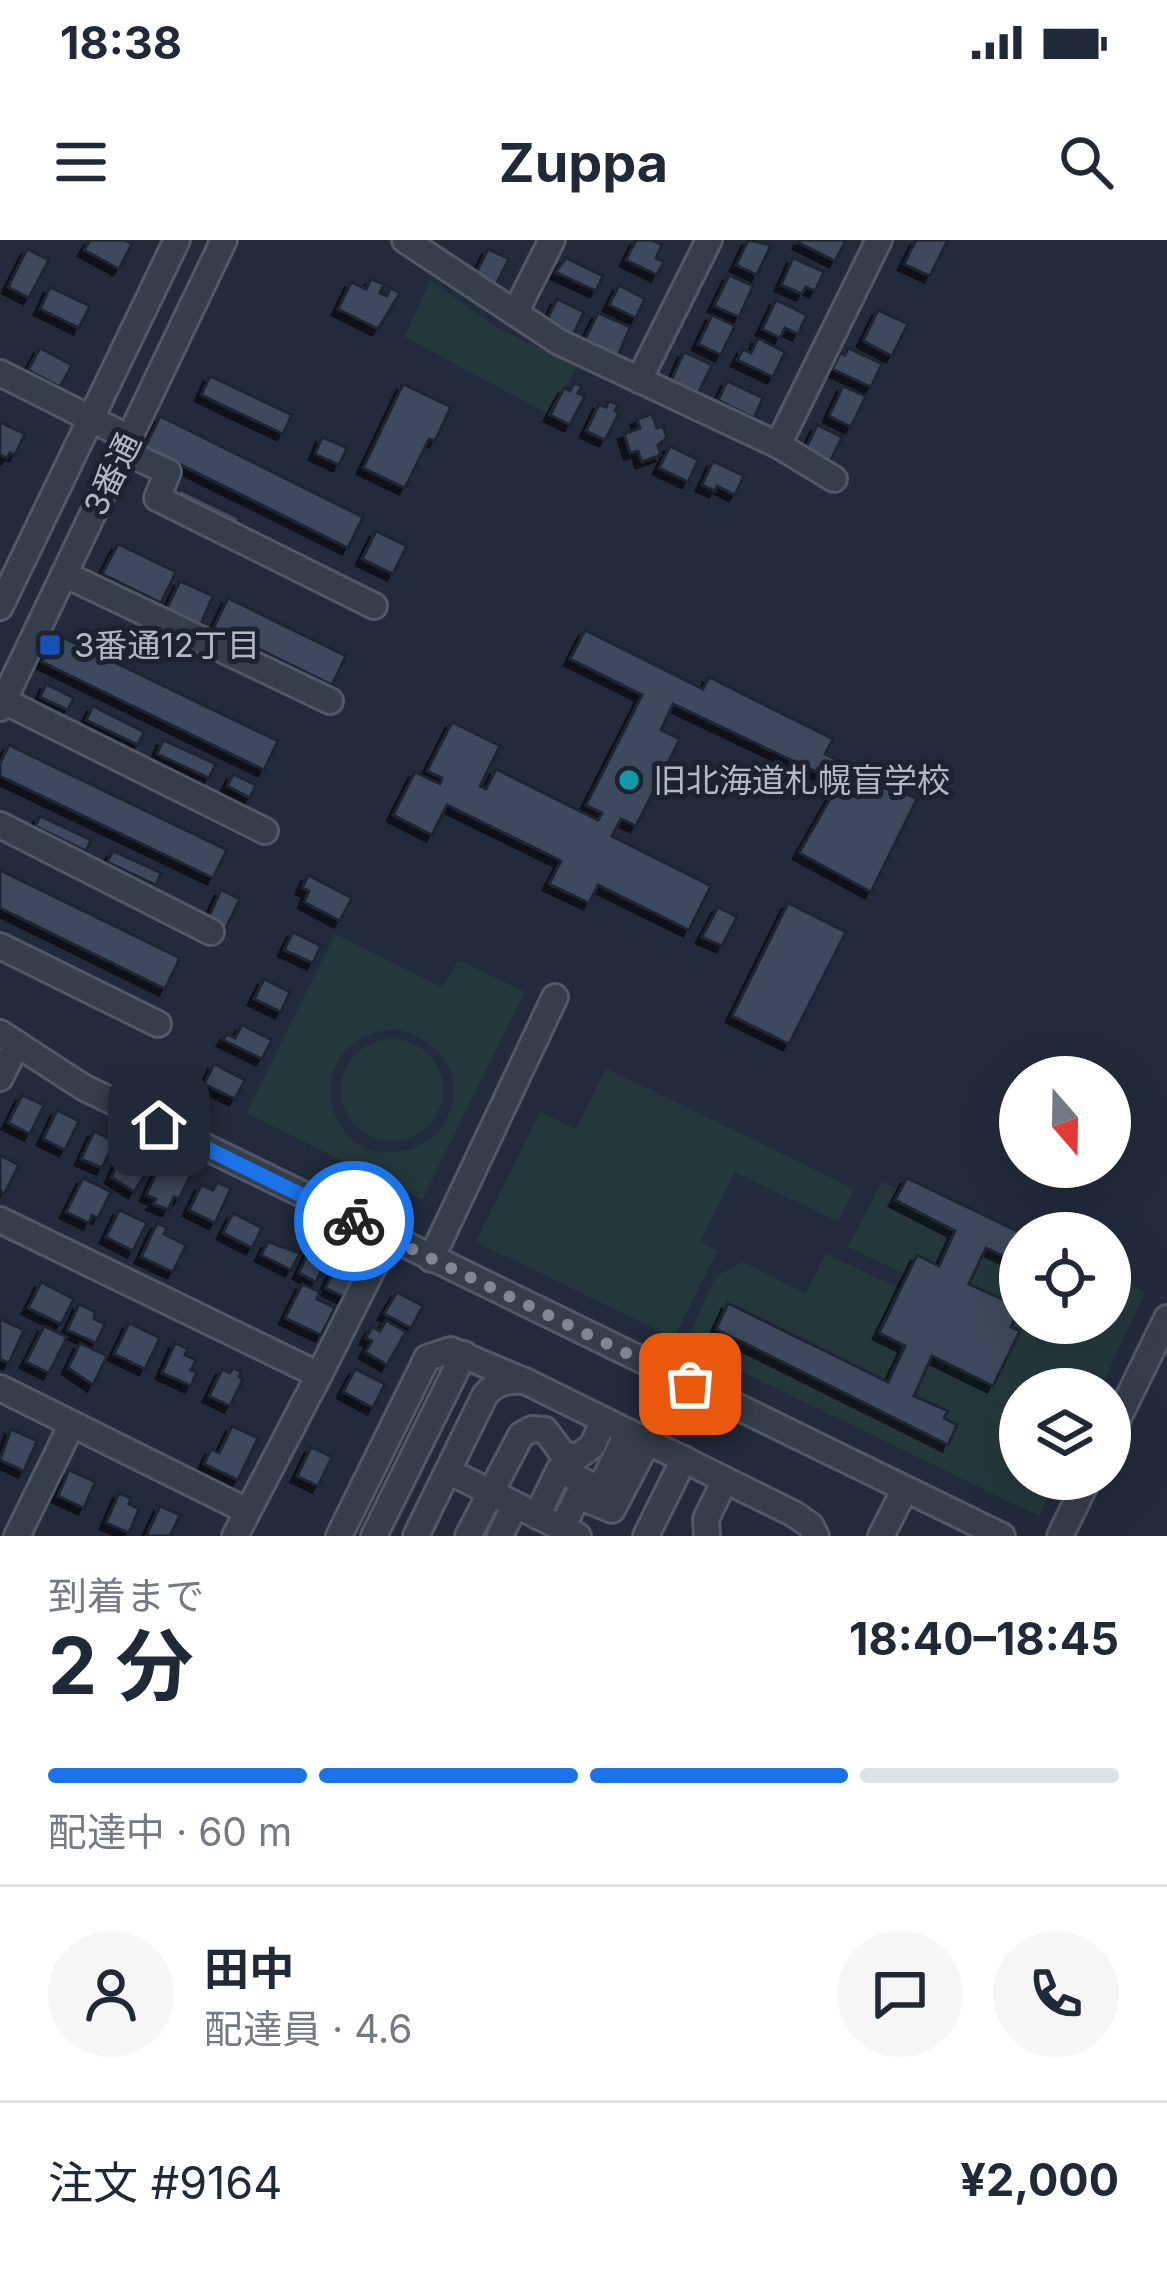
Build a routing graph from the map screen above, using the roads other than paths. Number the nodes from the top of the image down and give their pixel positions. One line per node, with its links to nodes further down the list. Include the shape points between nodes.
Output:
1 (177, 240): 10 (street, 3番通)
2 (224, 240): 11 (street, 3番通)
3 (406, 240): 7 (street)
4 (551, 240): 7 (street)
5 (709, 240): 9 (street)
6 (879, 240): 12 (street)
7 (515, 313): 9 (street)
8 (0, 373): 10 (street)
9 (639, 380): 12 (street)
10 (91, 418): 11 (street); 16 (street, 3番通)
11 (126, 445): 14 (street, 3番通); 15 (street, via 168,472 158,498)
12 (778, 445): 13 (street)
13 (834, 479)
14 (64, 574): 17 (street); 18 (street, 3番通)
15 (374, 606)
16 (0, 607)
17 (330, 700)
18 (2, 705): 20 (street)
19 (0, 825): 21 (street)
20 (265, 831)
21 (211, 932)
22 (0, 946): 24 (street)
23 (555, 997): 29 (street)
24 (158, 1024)
25 (8, 1039): 26 (street); 28 (street, via 82,1087)
26 (0, 1078)
27 (0, 1220): 32 (street)
28 (388, 1238): 29 (street); 32 (street)
29 (431, 1258): 42 (street)
30 (1167, 1318): 35 (street)
31 (464, 1354): 33 (street); 50 (street, via 443,1350 427,1358); 51 (street)
32 (319, 1375): 45 (street)
33 (525, 1381): 36 (street); 40 (street, via 491,1388)
34 (0, 1388): 37 (street)
35 (1131, 1392)
36 (604, 1420): 38 (street); 43 (street, via 577,1457 562,1454 545,1430 526,1431)
37 (72, 1424): 45 (street); 48 (street)
38 (638, 1437): 39 (street); 46 (street, via 600,1490 559,1470)
39 (684, 1459): 41 (street); 55 (street)
40 (448, 1471): 43 (street); 52 (street)
41 (725, 1480): 47 (street); 56 (street, via 706,1519)
42 (905, 1489): 58 (street); 59 (street)
43 (490, 1492): 46 (street); 53 (street)
44 (1078, 1500): 60 (street)
45 (247, 1511): 49 (street)
46 (547, 1524): 54 (street)
47 (813, 1530): 57 (street)
48 (16, 1536)
49 (235, 1536)
50 (339, 1536)
51 (374, 1536)
52 (416, 1536)
53 (468, 1536)
54 (500, 1536)
55 (646, 1536)
56 (707, 1536)
57 (834, 1536)
58 (881, 1536)
59 (1002, 1536)
60 (1060, 1536)

